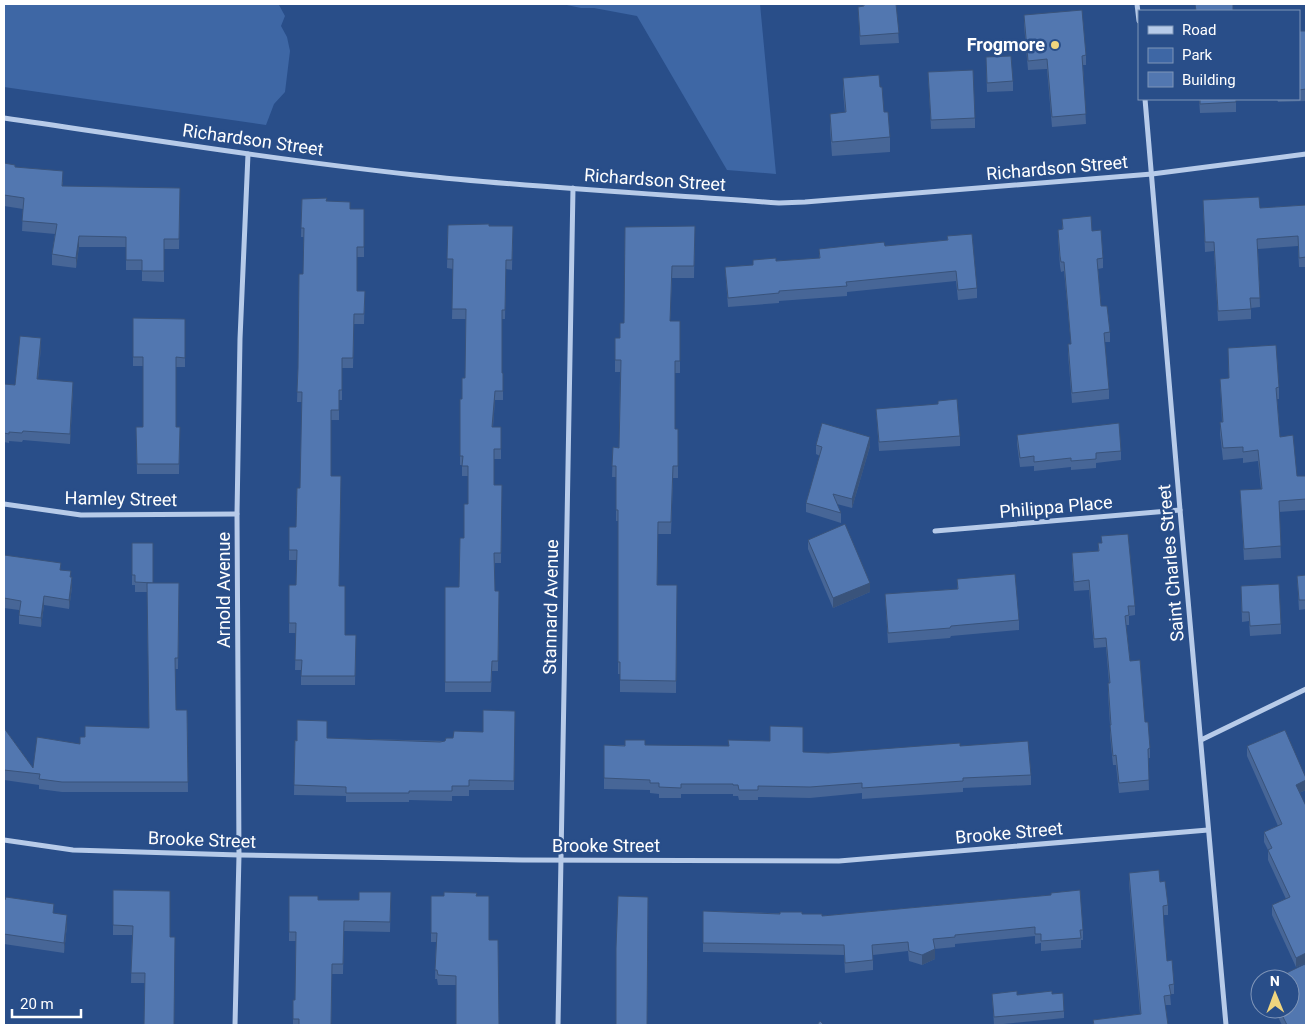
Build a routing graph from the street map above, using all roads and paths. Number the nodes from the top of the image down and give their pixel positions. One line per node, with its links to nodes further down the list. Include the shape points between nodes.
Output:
1 (1146, 100): 5 (street, Saint Charles Street)
2 (4, 118): 3 (street, Richardson Street)
3 (248, 154): 6 (street, Richardson Street, via 416,175); 9 (street, Arnold Avenue)
4 (1306, 154): 5 (street, Richardson Street)
5 (1152, 174): 6 (street, Richardson Street, via 779,203); 8 (street, Saint Charles Street)
6 (573, 188): 16 (street, Stannard Avenue)
7 (4, 504): 9 (street, Hamley Street, via 81,515)
8 (1180, 510): 10 (street, Philippa Place); 12 (street, Saint Charles Street)
9 (237, 514): 15 (street, Arnold Avenue)
10 (935, 531)
11 (1306, 689): 12 (street)
12 (1201, 740): 13 (street, Saint Charles Street)
13 (1208, 830): 16 (street, Brooke Street, via 838,861); 19 (street, Saint Charles Street)
14 (4, 840): 15 (street, Brooke Street, via 73,850)
15 (239, 855): 16 (street, Brooke Street); 17 (street, Arnold Avenue)
16 (560, 860): 18 (street, Stannard Avenue)
17 (235, 1025)
18 (558, 1025)
19 (1226, 1025)

